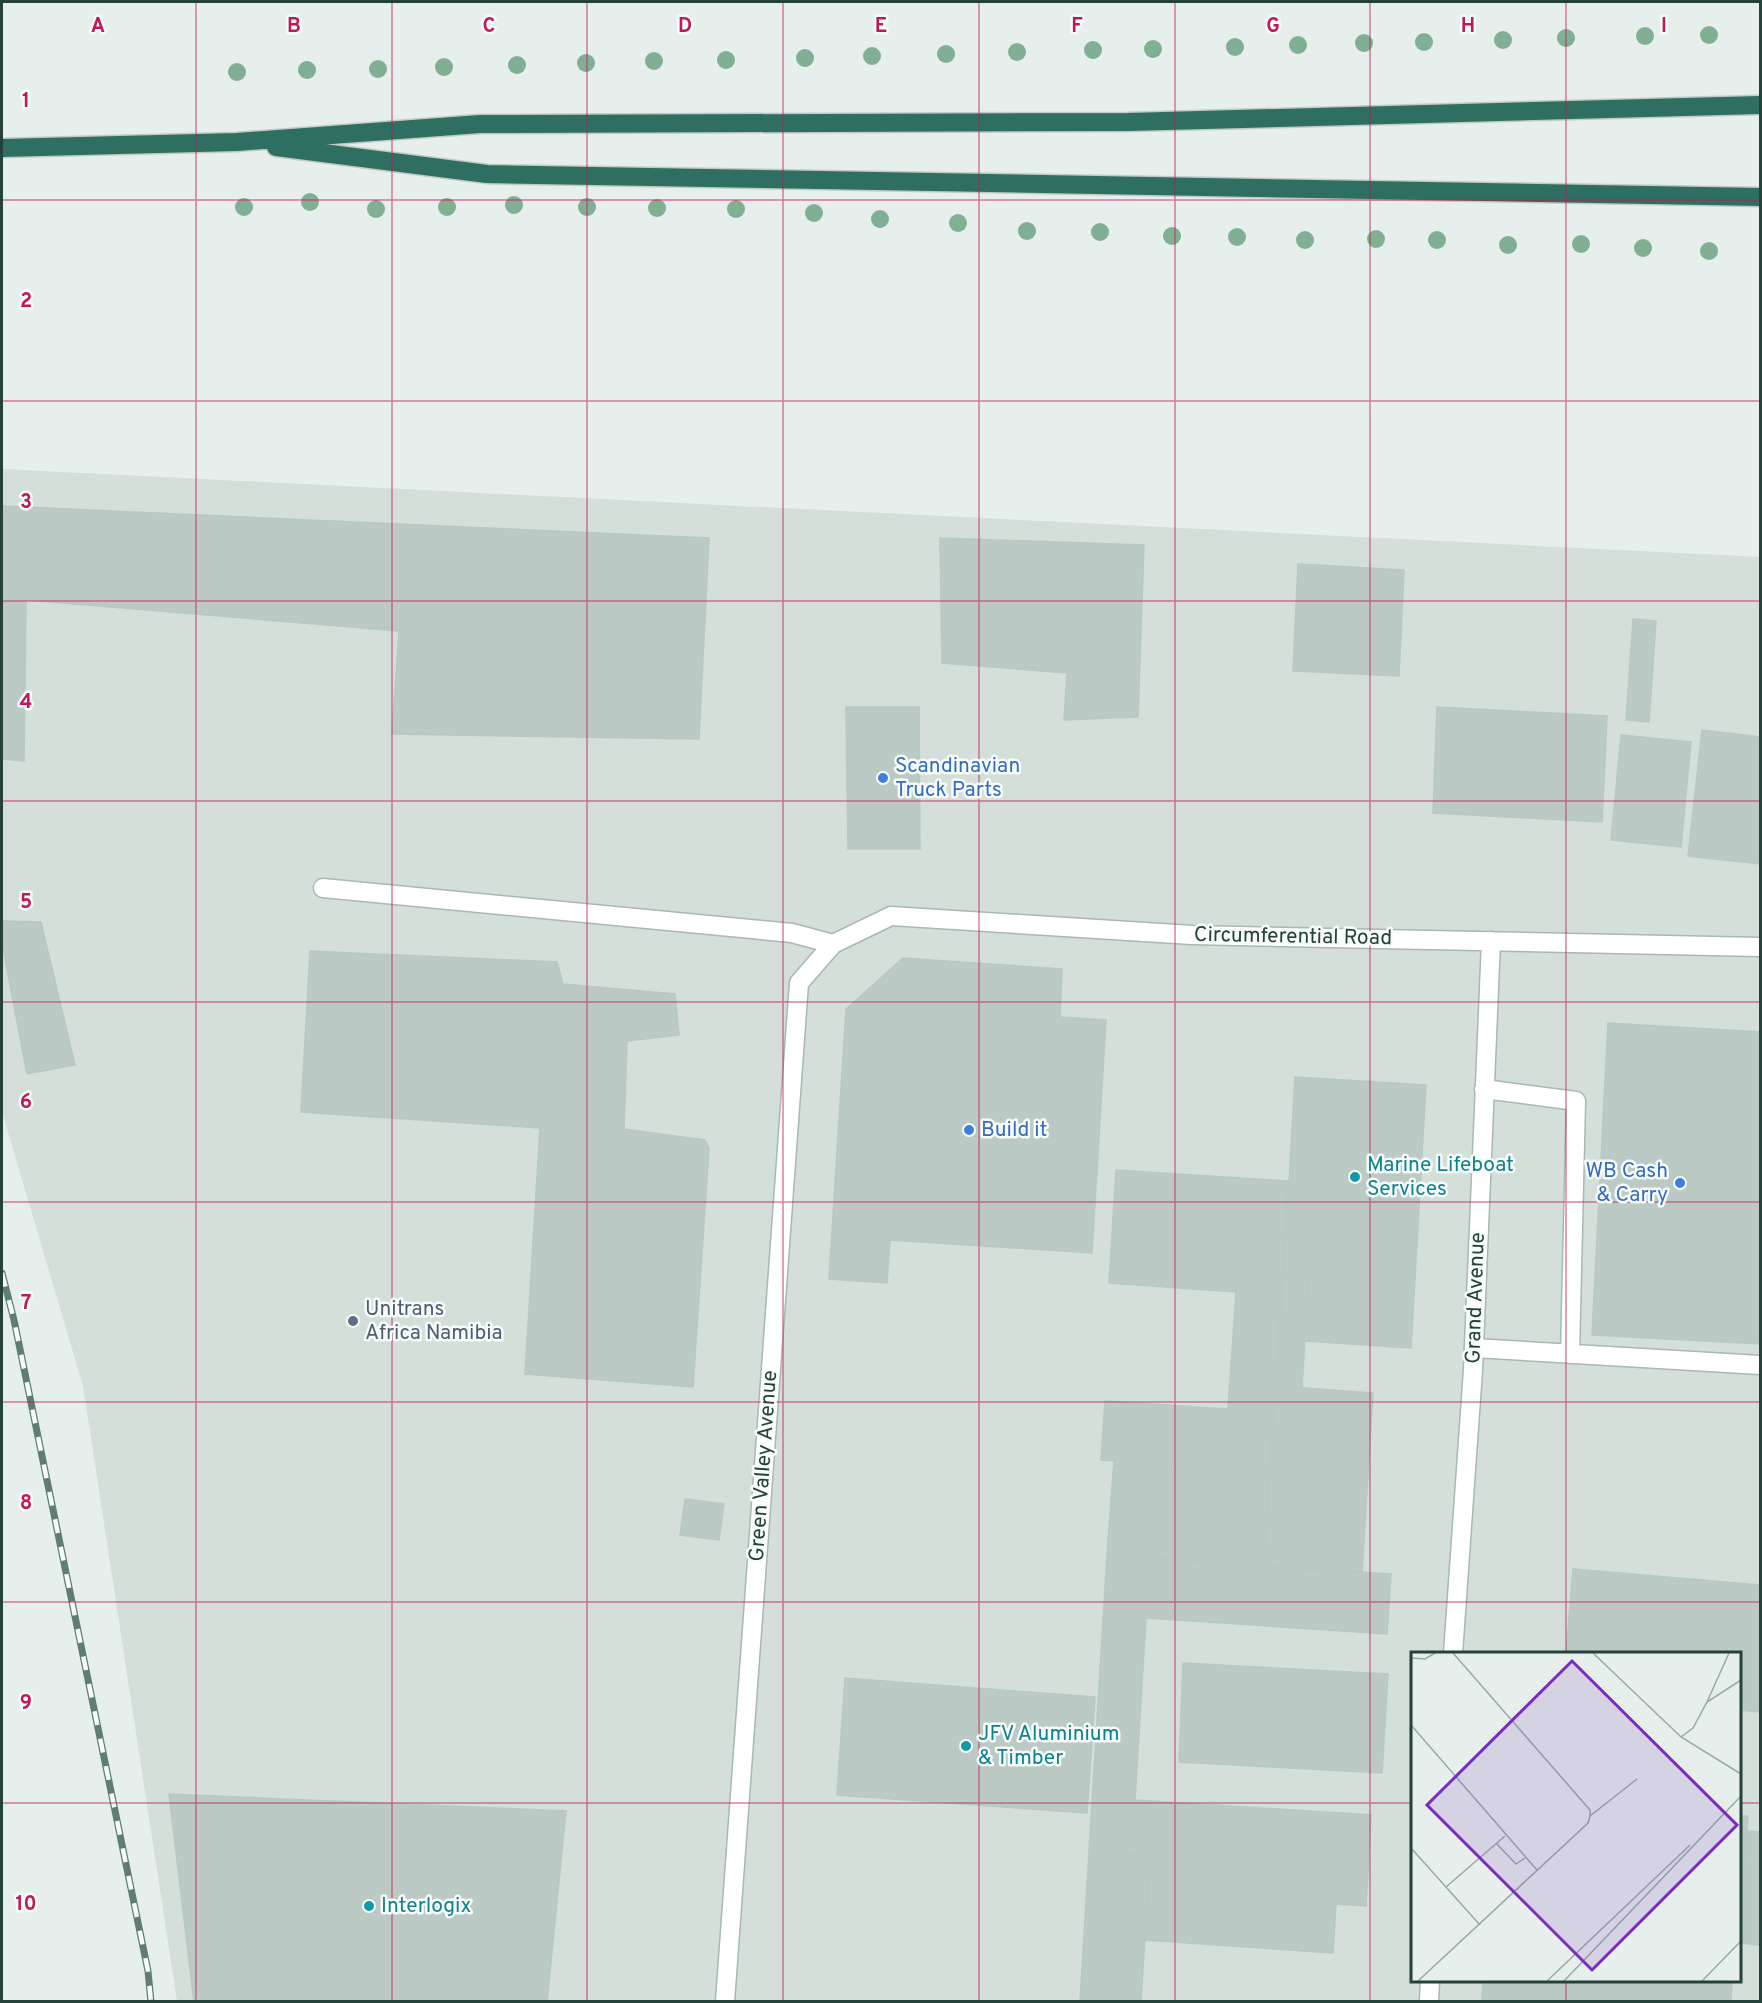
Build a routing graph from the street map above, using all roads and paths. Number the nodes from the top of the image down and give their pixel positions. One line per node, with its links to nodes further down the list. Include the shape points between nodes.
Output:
1 (1761, 105): 2 (highway, via 1128,122 480,124)
2 (237, 142): 3 (highway); 4 (highway, via 487,174)
3 (2, 148)
4 (1761, 197)
5 (323, 888): 7 (street, via 792,933)
6 (1491, 941): 7 (street, Circumferential Road, via 1192,935 891,916); 8 (street, Circumferential Road); 9 (street, Grand Avenue)
7 (833, 944): 15 (street, Green Valley Avenue, via 799,983)
8 (1761, 946)
9 (1484, 1089): 10 (street, Grand Avenue); 11 (street, via 1576,1101)
10 (1474, 1348): 11 (street); 13 (street, Grand Avenue)
11 (1570, 1354): 12 (street)
12 (1761, 1365)
13 (1453, 1652)
14 (1430, 1982): 16 (street)
15 (725, 2001)
16 (1429, 2001)

